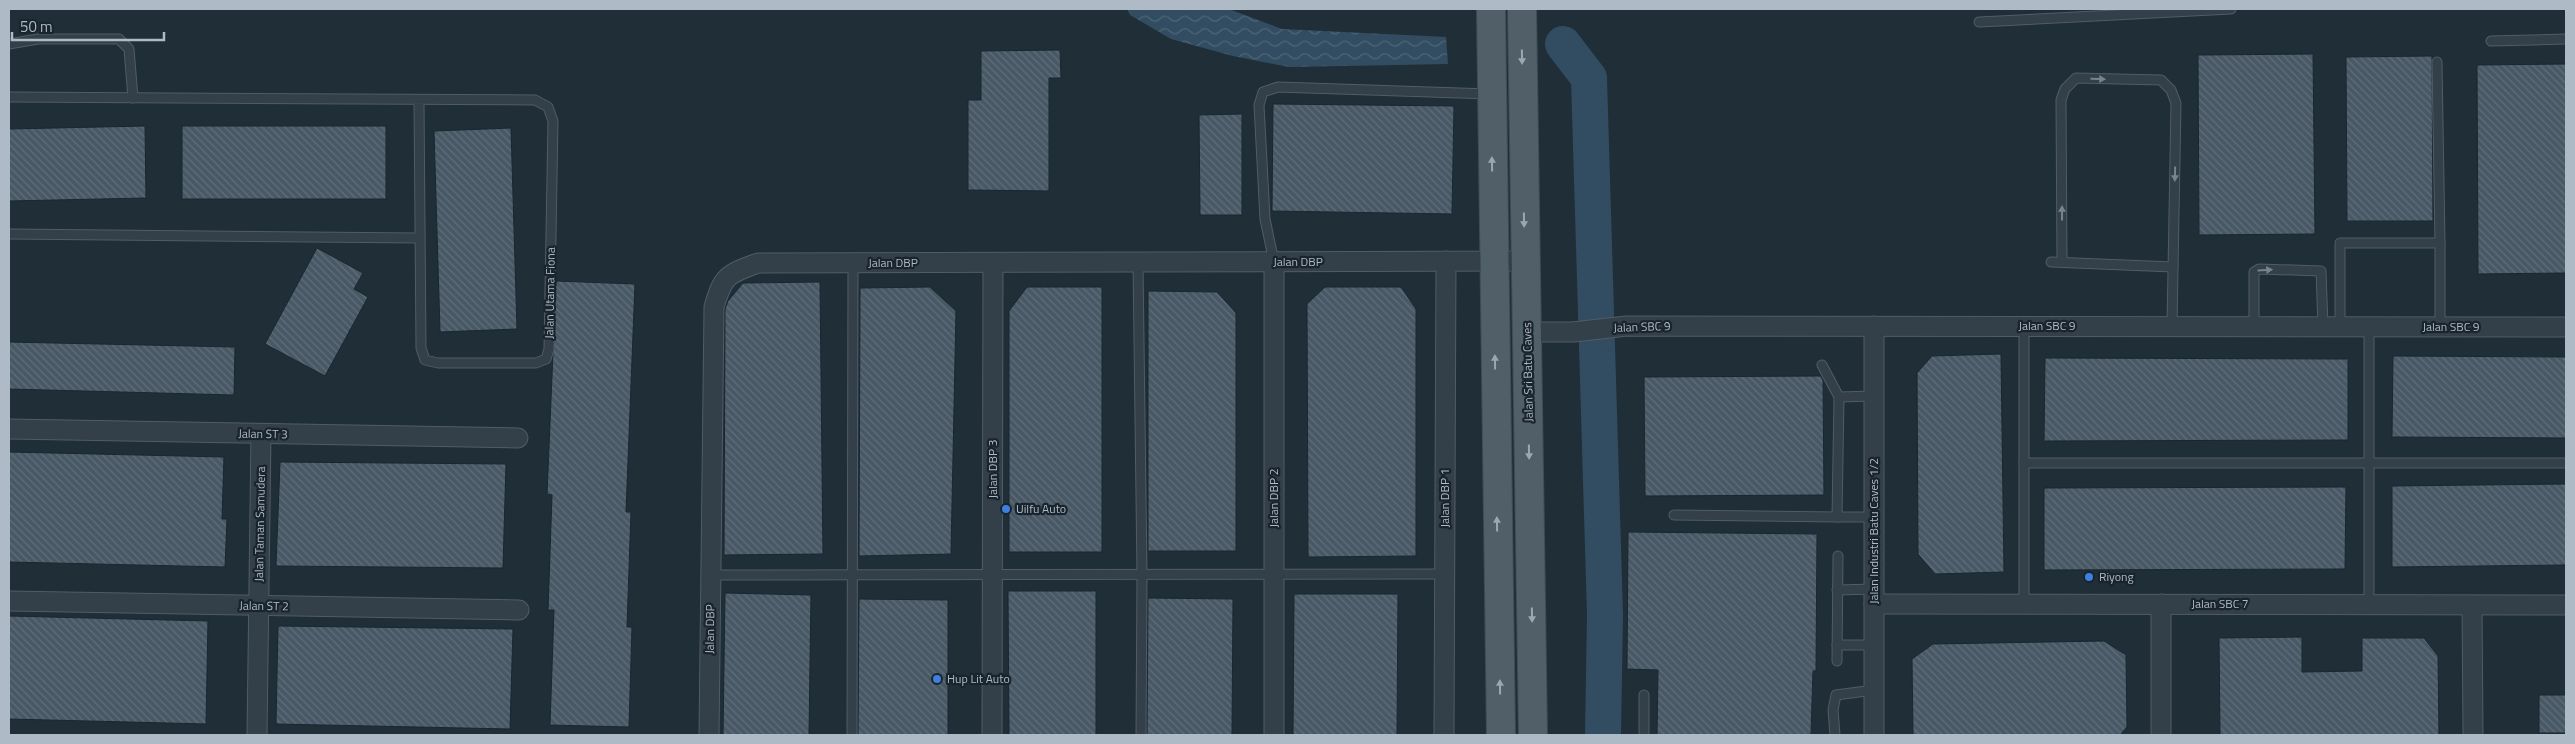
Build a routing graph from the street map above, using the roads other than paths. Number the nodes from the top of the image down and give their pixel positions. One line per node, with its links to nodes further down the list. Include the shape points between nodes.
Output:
1 (1491, 9): 9 (main road)
2 (1522, 9): 18 (main road, Jalan Sri Batu Caves, one-way to 18)
3 (2231, 9): 4 (lane)
4 (1979, 22)
5 (2566, 39): 6 (lane)
6 (2491, 41)
7 (9, 44): 11 (lane, via 38,38 119,39 129,48)
8 (2438, 62): 15 (lane)
9 (1491, 94): 17 (main road, one-way to 9); 19 (lane, via 1278,87 1263,92 1258,105 1265,219)
10 (9, 97): 11 (lane)
11 (134, 98): 12 (lane)
12 (419, 100): 14 (lane); 14 (lane, Jalan Utama Fiona, via 535,100 548,107 553,121 549,349 546,359 536,363 438,363 425,360 420,348)
13 (9, 234): 14 (lane)
14 (419, 238)
15 (2440, 243): 31 (lane, via 2340,243); 32 (lane)
16 (1446, 261): 17 (street, Jalan DBP); 19 (street, Jalan DBP); 51 (street, Jalan DBP 1)
17 (1494, 261): 18 (street, Jalan DBP); 76 (main road, one-way to 17)
18 (1524, 261): 34 (main road, Jalan Sri Batu Caves)
19 (1274, 262): 24 (street, Jalan DBP); 50 (street, Jalan DBP 2)
20 (2051, 262): 21 (lane)
21 (2062, 262): 25 (lane); 25 (lane, one-way to 25, via 2061,100 2065,89 2076,78 2161,80 2171,90 2176,104)
22 (853, 263): 23 (street, Jalan DBP); 52 (street, Jalan DBP, via 758,263 732,272 720,286 714,307); 53 (lane)
23 (993, 263): 24 (street, Jalan DBP); 48 (street, Jalan DBP 3)
24 (1138, 263): 49 (lane)
25 (2173, 266): 28 (lane)
26 (1874, 326): 27 (street, Jalan SBC 9); 34 (street, Jalan SBC 9, via 1627,326 1573,332); 36 (street, Jalan Industri Batu Caves 1/2)
27 (2024, 326): 28 (street, Jalan SBC 9); 41 (lane)
28 (2172, 326): 29 (street, Jalan SBC 9)
29 (2254, 326): 31 (street, Jalan SBC 9); 31 (lane, one-way to 31, via 2254,272 2259,269 2321,271)
30 (2369, 326): 31 (street, Jalan SBC 9); 32 (street, Jalan SBC 9); 42 (lane)
31 (2331, 327)
32 (2440, 327): 33 (street, Jalan SBC 9)
33 (2566, 327)
34 (1527, 332): 77 (main road, Jalan Sri Batu Caves, one-way to 77)
35 (1822, 365): 37 (lane)
36 (1874, 396): 37 (lane); 46 (street, Jalan Industri Batu Caves 1/2)
37 (1839, 397): 45 (lane)
38 (9, 429): 39 (street, Jalan ST 3)
39 (261, 434): 40 (street, Jalan ST 3); 62 (street, Jalan Taman Samudera)
40 (518, 438)
41 (2024, 463): 42 (lane); 57 (lane)
42 (2369, 463): 43 (lane); 59 (lane)
43 (2566, 463)
44 (1674, 515): 45 (lane)
45 (1837, 517): 46 (lane)
46 (1874, 517): 55 (street, Jalan Industri Batu Caves 1/2)
47 (1838, 556): 54 (lane)
48 (993, 574): 49 (lane); 53 (lane); 72 (street, Jalan DBP 3)
49 (1142, 574): 50 (lane); 73 (lane)
50 (1274, 574): 51 (lane); 74 (street, Jalan DBP 2)
51 (1445, 574): 75 (street, Jalan DBP 1)
52 (711, 575): 53 (lane); 70 (street, Jalan DBP)
53 (852, 575): 71 (lane)
54 (1837, 590): 55 (lane); 64 (lane)
55 (1874, 596): 57 (street, Jalan SBC 7); 65 (street, Jalan Industri Batu Caves 1/2)
56 (9, 602): 62 (street, Jalan ST 2)
57 (2024, 604): 58 (street, Jalan SBC 7)
58 (2161, 604): 59 (street, Jalan SBC 7); 81 (street)
59 (2369, 605): 60 (street, Jalan SBC 7)
60 (2472, 605): 61 (street, Jalan SBC 7); 82 (street)
61 (2566, 605)
62 (259, 606): 63 (street, Jalan ST 2); 69 (street, Jalan Taman Samudera)
63 (519, 610)
64 (1837, 645): 65 (lane); 66 (lane)
65 (1874, 645): 67 (street, Jalan Industri Batu Caves 1/2)
66 (1837, 661)
67 (1874, 690): 79 (lane, via 1836,695 1833,710); 80 (street, Jalan Industri Batu Caves 1/2)
68 (1644, 695): 78 (lane)
69 (257, 735)
70 (709, 735)
71 (852, 735)
72 (992, 735)
73 (1141, 735)
74 (1274, 735)
75 (1444, 735)
76 (1501, 735)
77 (1533, 735)
78 (1644, 735)
79 (1835, 735)
80 (1874, 735)
81 (2161, 735)
82 (2474, 735)

